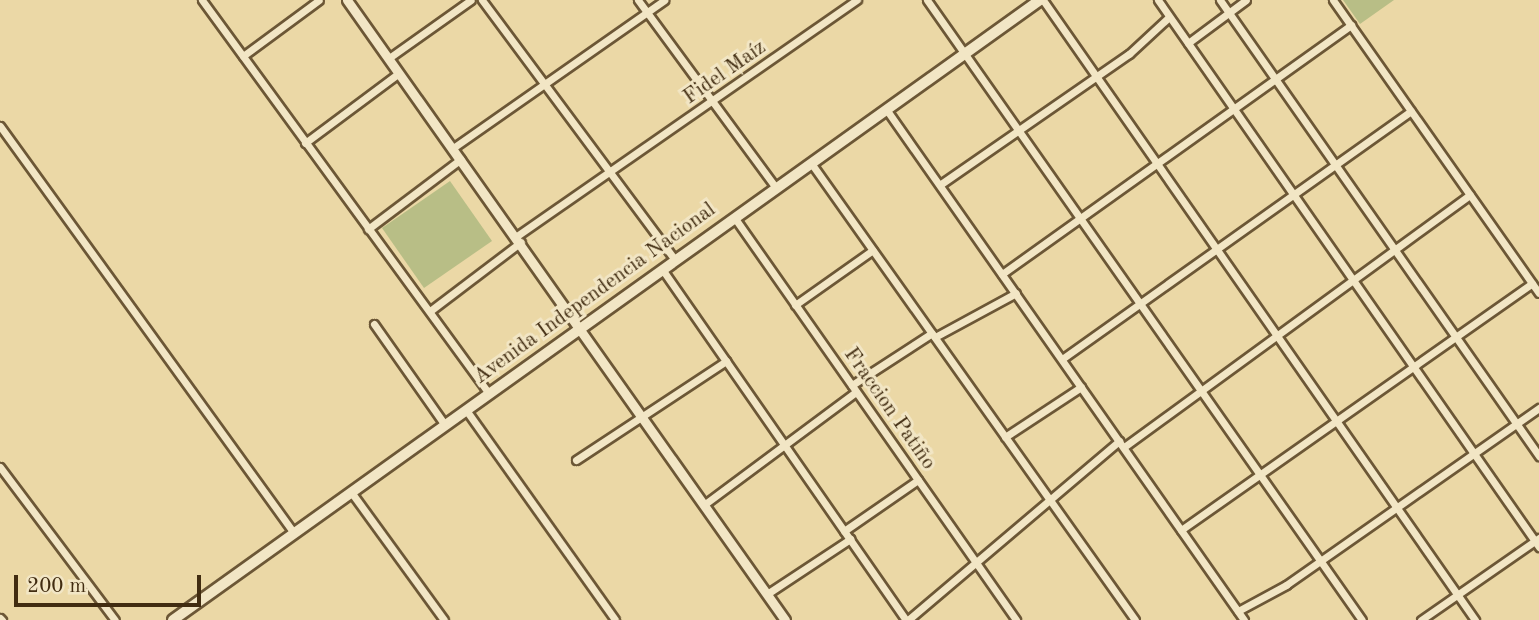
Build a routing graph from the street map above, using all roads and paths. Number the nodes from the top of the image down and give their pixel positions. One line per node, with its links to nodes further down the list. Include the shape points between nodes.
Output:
1 (202, 0): 21 (street)
2 (319, 0): 21 (street)
3 (347, 0): 22 (street)
4 (471, 0): 22 (street)
5 (482, 0): 26 (street)
6 (638, 0): 15 (street)
7 (664, 0): 15 (street)
8 (857, 0): 27 (street, Fidel Maíz)
9 (927, 0): 20 (street)
10 (1041, 0): 20 (main road, Avenida Independencia Nacional); 24 (street)
11 (1158, 0): 17 (street)
12 (1220, 0): 16 (street)
13 (1246, 0): 16 (street)
14 (1333, 0): 18 (street)
15 (647, 13): 26 (street); 27 (street)
16 (1229, 13): 19 (street); 25 (street)
17 (1170, 16): 19 (street); 24 (street, via 1129,54)
18 (1351, 26): 25 (street); 30 (street)
19 (1188, 43): 29 (street)
20 (965, 53): 28 (main road, Avenida Independencia Nacional); 32 (street)
21 (243, 56): 33 (street)
22 (389, 58): 23 (street)
23 (399, 73): 33 (street); 34 (street)
24 (1094, 75): 32 (street); 37 (street)
25 (1275, 79): 29 (street); 38 (street)
26 (547, 82): 34 (street); 39 (street)
27 (714, 103): 39 (street, Fidel Maíz); 41 (street)
28 (886, 109): 36 (main road, Avenida Independencia Nacional); 40 (street)
29 (1234, 109): 37 (street); 42 (street)
30 (1411, 111): 38 (street); 43 (street)
31 (0, 125): 94 (street)
32 (1020, 129): 40 (street); 45 (street)
33 (305, 143): 46 (street)
34 (453, 148): 35 (street)
35 (461, 159): 46 (street); 47 (street)
36 (811, 163): 41 (main road, Avenida Independencia Nacional); 49 (street)
37 (1156, 165): 45 (street); 48 (street)
38 (1334, 166): 42 (street); 50 (street)
39 (611, 170): 47 (street, Fidel Maíz); 51 (street)
40 (942, 184): 53 (street)
41 (776, 188): 44 (main road, Avenida Independencia Nacional)
42 (1293, 194): 48 (street); 54 (street)
43 (1470, 195): 50 (street); 55 (street)
44 (734, 217): 51 (main road, Avenida Independencia Nacional); 59 (street, Fraccion Patiño)
45 (1080, 218): 53 (street); 58 (street)
46 (368, 229): 60 (street)
47 (519, 239): 60 (street, Fidel Maíz); 62 (street)
48 (1217, 249): 58 (street); 64 (street)
49 (873, 250): 59 (street); 63 (street)
50 (1396, 253): 54 (street); 65 (street)
51 (675, 260): 52 (main road, Avenida Independencia Nacional)
52 (662, 270): 62 (main road, Avenida Independencia Nacional); 67 (street)
53 (1002, 274): 56 (street)
54 (1355, 282): 64 (street); 68 (street)
55 (1532, 283): 57 (street); 65 (street)
56 (1016, 293): 63 (street); 66 (street)
57 (1539, 293)
58 (1141, 304): 66 (street); 71 (street)
59 (795, 305): 70 (street, Fraccion Patiño)
60 (430, 311): 72 (street)
61 (374, 324): 78 (street)
62 (582, 327): 72 (main road, Avenida Independencia Nacional); 75 (street)
63 (934, 335): 70 (street); 79 (street)
64 (1278, 338): 71 (street); 76 (street)
65 (1456, 339): 68 (street); 77 (street)
66 (1062, 359): 69 (street)
67 (726, 361): 75 (street); 80 (street)
68 (1415, 366): 76 (street); 82 (street)
69 (1081, 387): 79 (street); 81 (street)
70 (854, 389): 80 (street); 87 (street, Fraccion Patiño)
71 (1203, 392): 81 (street); 86 (street)
72 (489, 394): 74 (main road, Avenida Independencia Nacional)
73 (1539, 408): 77 (street)
74 (466, 410): 78 (main road, Avenida Independencia Nacional); 105 (street)
75 (643, 415): 84 (street); 90 (street)
76 (1336, 422): 86 (street); 91 (street)
77 (1517, 424): 82 (street); 83 (street)
78 (445, 425): 88 (main road, Avenida Independencia Nacional)
79 (1005, 437): 89 (street)
80 (783, 443): 90 (street); 93 (street)
81 (1121, 444): 89 (street); 92 (street)
82 (1474, 453): 91 (street); 96 (street)
83 (1539, 456)
84 (576, 460)
85 (0, 467): 102 (street)
86 (1261, 475): 92 (street); 97 (street)
87 (918, 480): 93 (street); 98 (street, Fraccion Patiño)
88 (352, 492): 94 (main road, Avenida Independencia Nacional); 104 (street)
89 (1049, 500): 98 (street); 109 (street)
90 (705, 504): 99 (street)
91 (1395, 507): 97 (street); 100 (street)
92 (1181, 530): 101 (street)
93 (844, 531): 95 (street)
94 (294, 533): 103 (main road, Avenida Independencia Nacional)
95 (850, 539): 99 (street); 107 (street)
96 (1537, 541): 100 (street)
97 (1320, 559): 101 (street); 111 (street)
98 (975, 561): 107 (street); 108 (street, Fraccion Patiño)
99 (767, 594): 106 (street)
100 (1457, 594): 112 (street); 113 (street)
101 (1238, 611): 110 (street)
102 (115, 620)
103 (173, 620)
104 (444, 620)
105 (615, 620)
106 (785, 620)
107 (907, 620)
108 (1016, 620)
109 (1135, 620)
110 (1244, 620)
111 (1362, 620)
112 (1421, 620)
113 (1475, 620)

